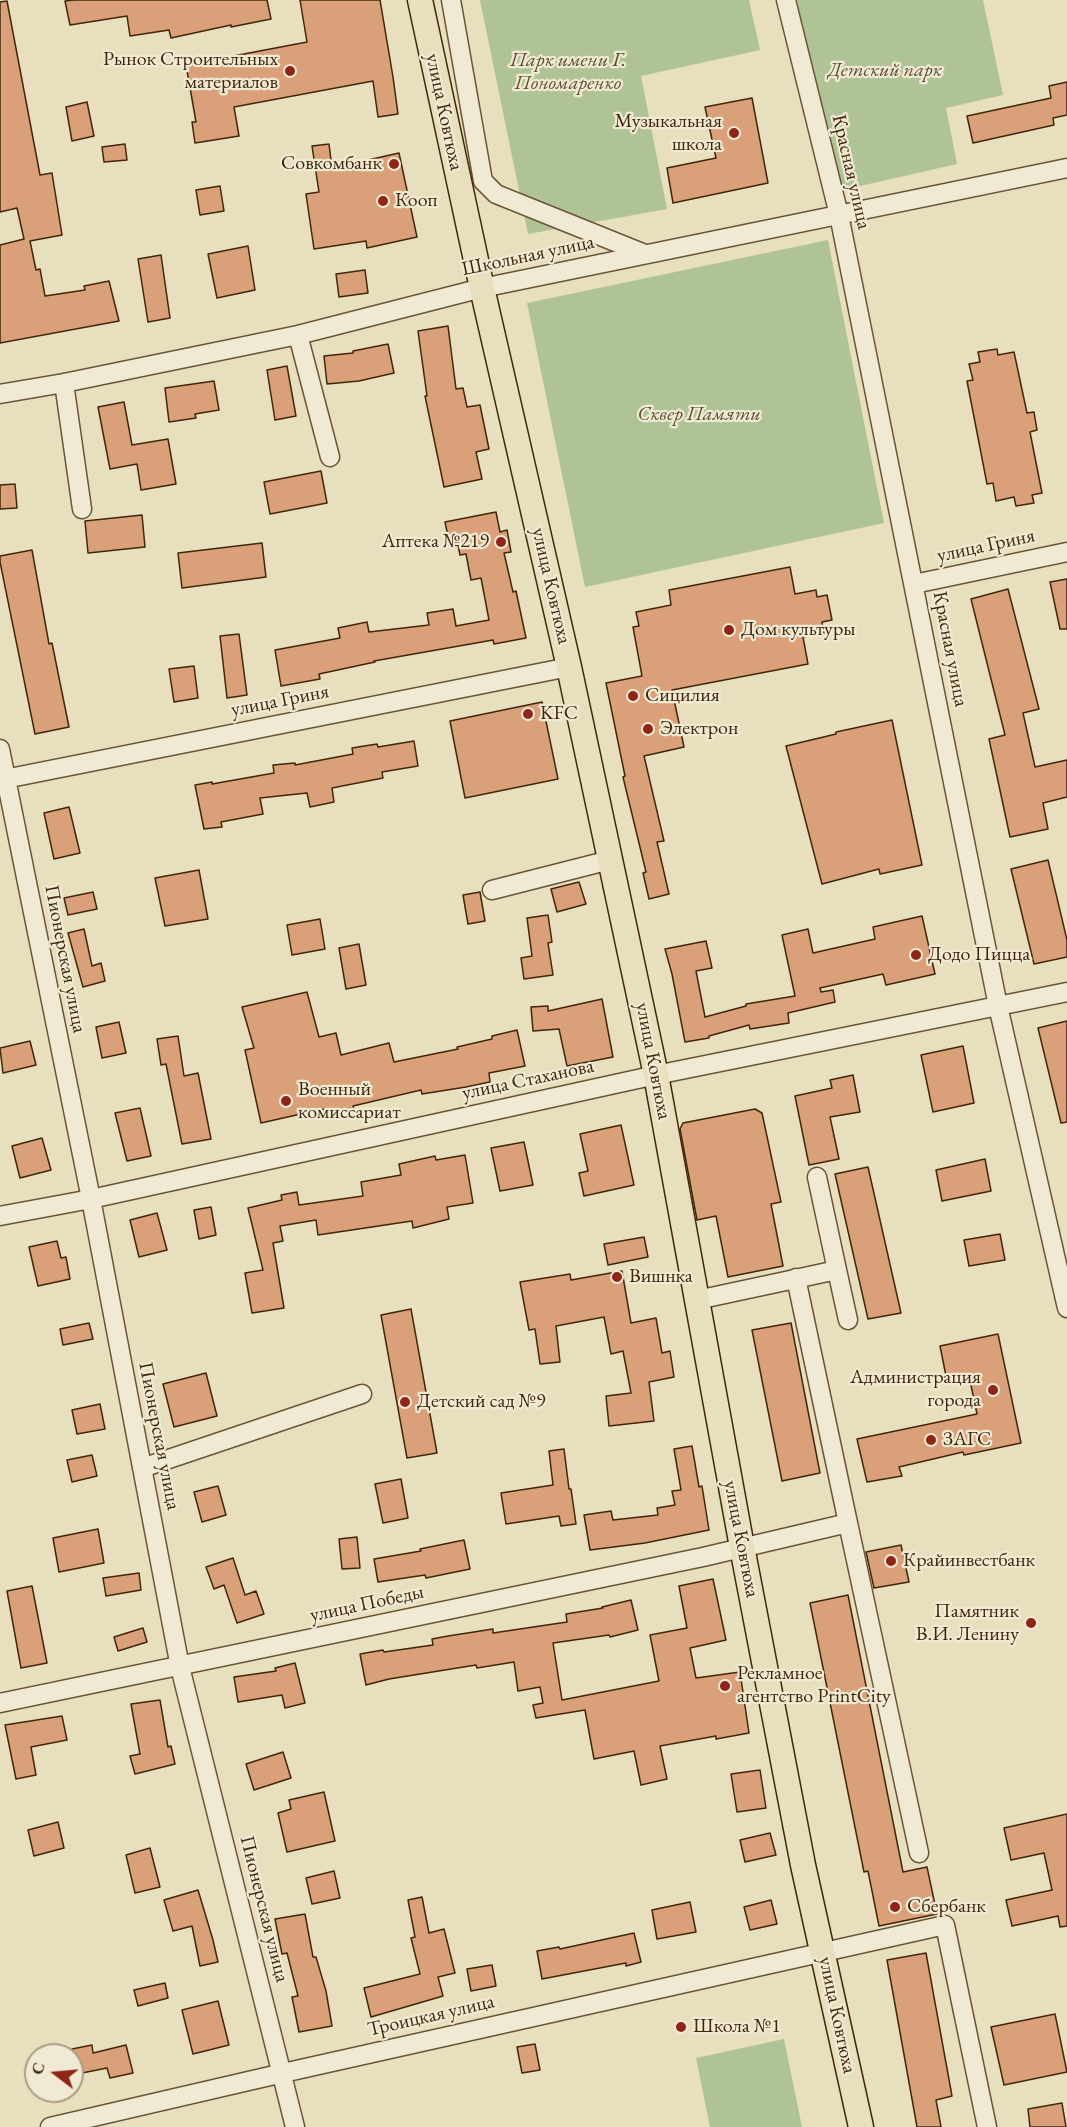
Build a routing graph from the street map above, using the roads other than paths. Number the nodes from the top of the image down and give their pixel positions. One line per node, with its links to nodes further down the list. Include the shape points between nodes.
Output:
1 (420, 0): 7 (main road, улица Ковтюха)
2 (451, 0): 6 (street, via 483,181 496,194)
3 (786, 0): 5 (street, Красная улица)
4 (1067, 168): 5 (street, Школьная улица)
5 (839, 215): 6 (street, Школьная улица); 14 (street, Красная улица)
6 (645, 254): 7 (street, Школьная улица)
7 (482, 288): 8 (street, Школьная улица); 15 (main road, улица Ковтюха)
8 (298, 335): 9 (street, Школьная улица); 11 (street)
9 (64, 382): 10 (street, Школьная улица); 12 (street)
10 (0, 394)
11 (330, 457)
12 (82, 509)
13 (1067, 552): 14 (street, улица Гриня)
14 (914, 584): 21 (street, Красная улица)
15 (569, 667): 17 (street, улица Гриня); 18 (main road, улица Ковтюха)
16 (0, 749): 17 (street, Пионерская улица)
17 (3, 779): 24 (street, Пионерская улица)
18 (610, 860): 19 (street); 22 (main road, улица Ковтюха)
19 (492, 890)
20 (1067, 992): 21 (street, улица Стаханова)
21 (998, 1006): 22 (street, улица Стаханова); 29 (street, Красная улица)
22 (656, 1075): 24 (street, улица Стаханова); 28 (main road, улица Ковтюха)
23 (817, 1177): 26 (street)
24 (90, 1199): 25 (street, улица Стаханова); 32 (street, Пионерская улица)
25 (0, 1216)
26 (837, 1270): 27 (street); 30 (street)
27 (796, 1278): 28 (street); 33 (street)
28 (697, 1300): 34 (main road, улица Ковтюха)
29 (1067, 1308)
30 (848, 1320)
31 (362, 1394): 32 (street)
32 (142, 1468): 35 (street, Пионерская улица)
33 (848, 1523): 34 (street, улица Победы); 37 (street)
34 (742, 1547): 35 (street, улица Победы); 38 (main road, улица Ковтюха)
35 (180, 1667): 36 (street, улица Победы); 39 (street, Пионерская улица)
36 (0, 1703)
37 (919, 1853)
38 (822, 1951): 39 (street, Троицкая улица); 42 (main road, улица Ковтюха); 43 (street, Троицкая улица, via 945,1925)
39 (283, 2073): 40 (street, Троицкая улица); 41 (street, Пионерская улица)
40 (50, 2127)
41 (295, 2127)
42 (861, 2127)
43 (987, 2127)

